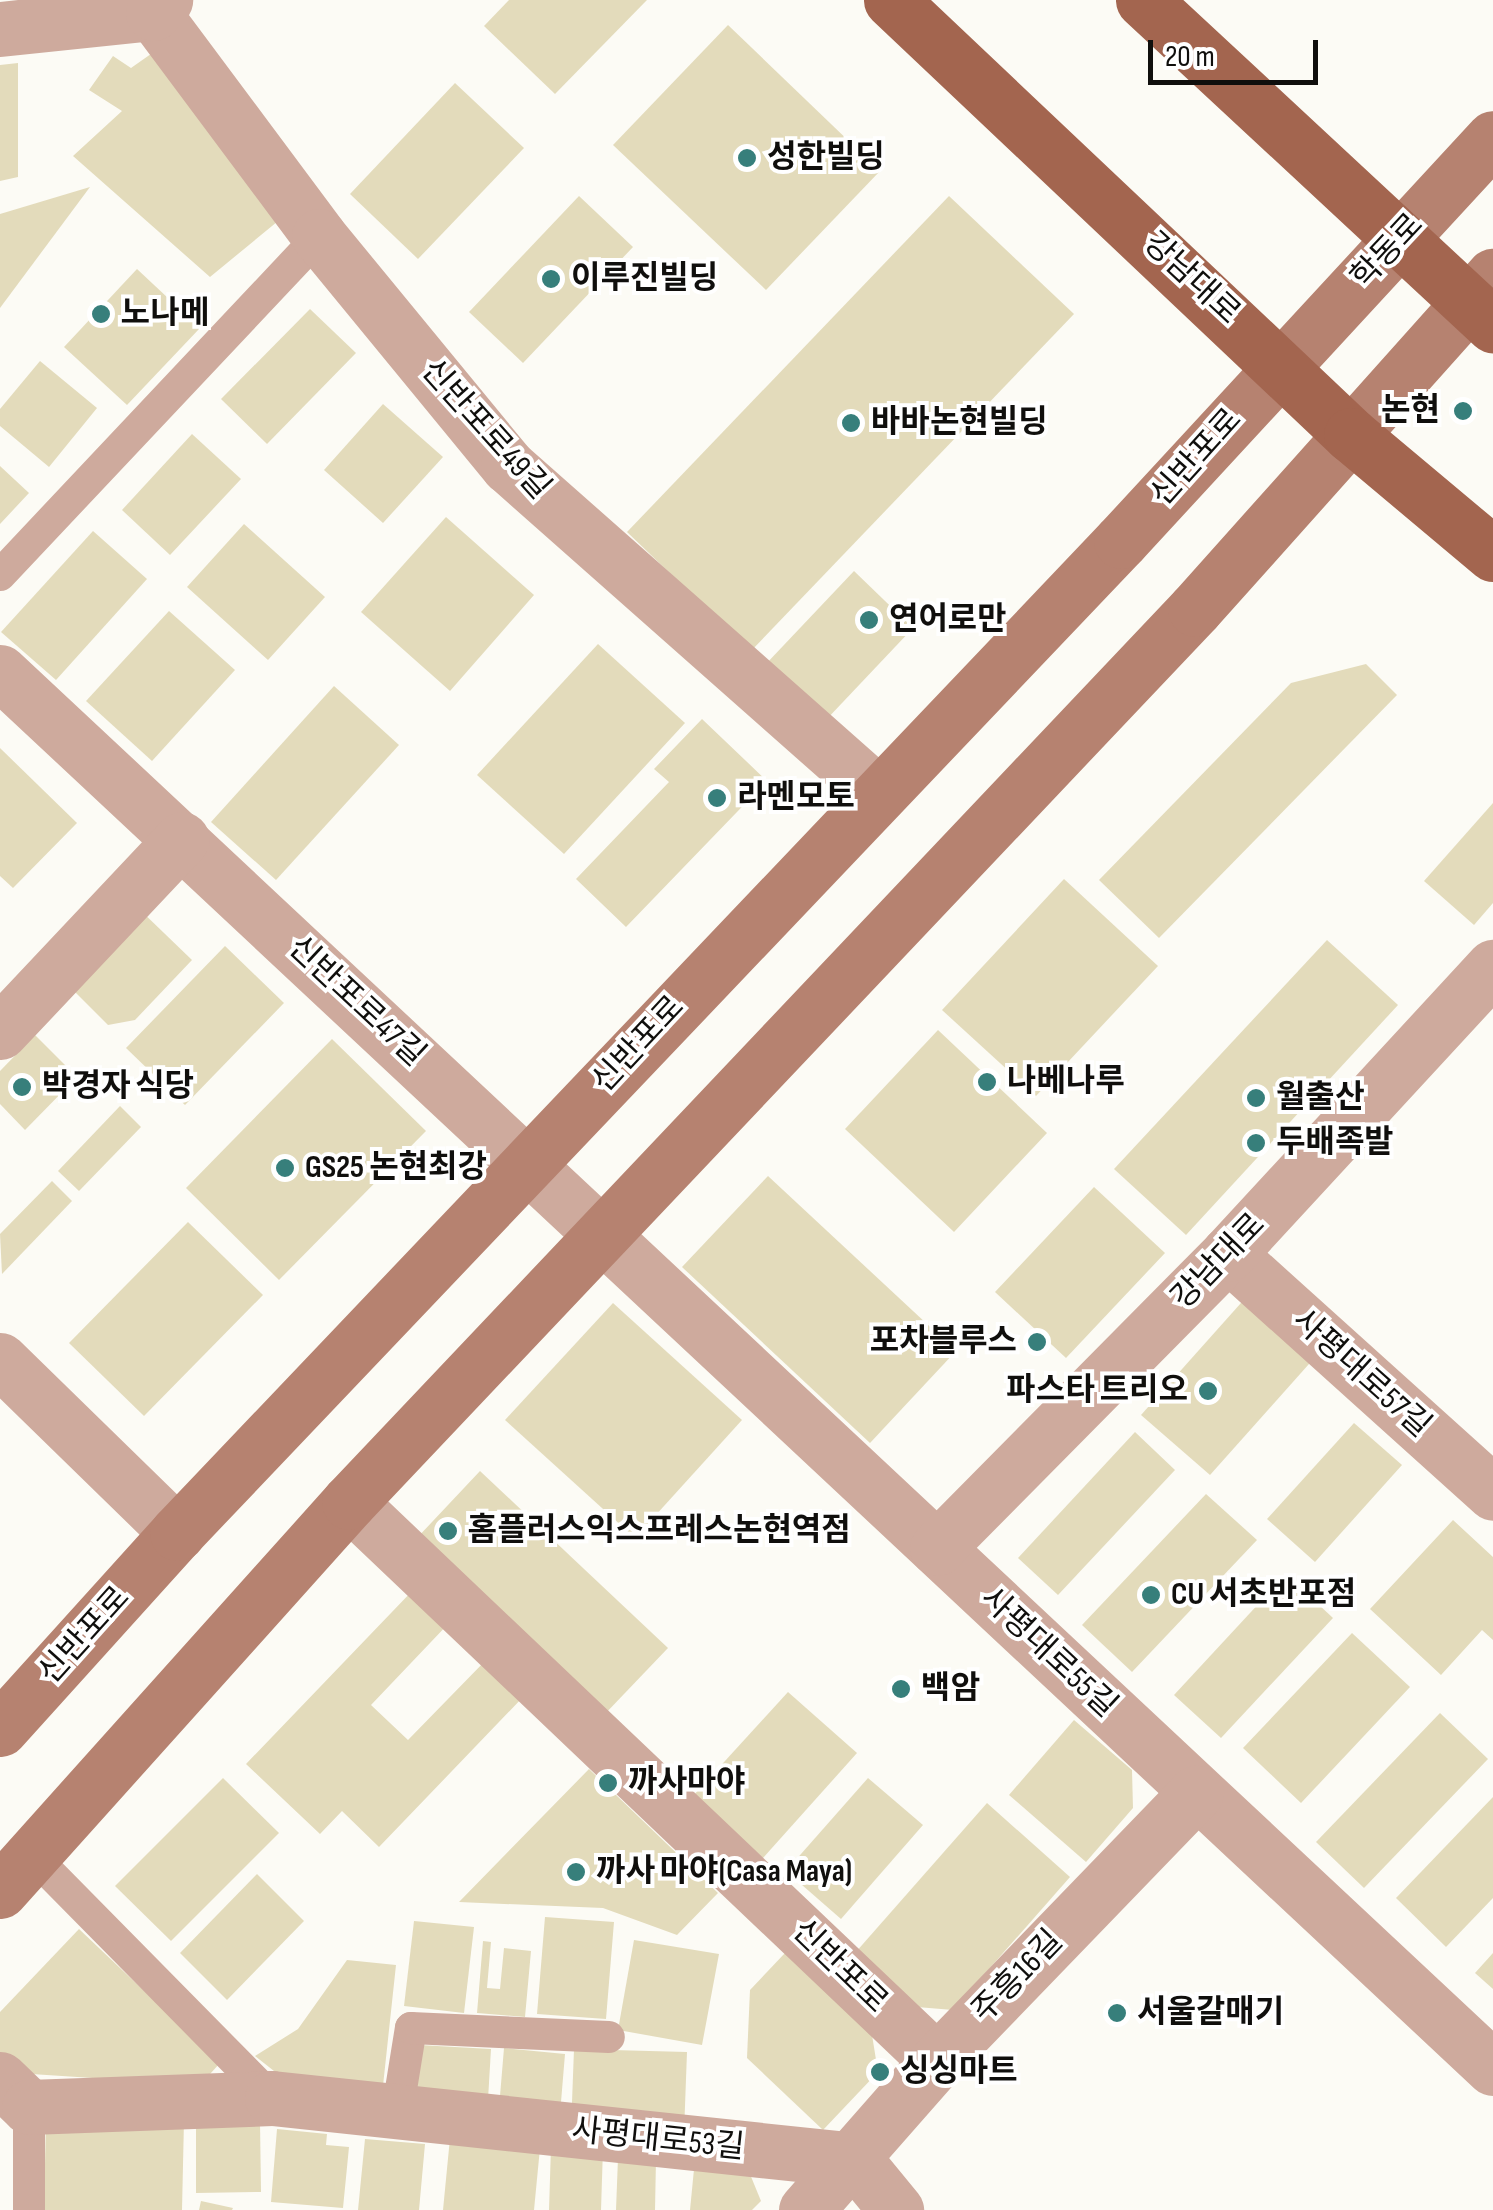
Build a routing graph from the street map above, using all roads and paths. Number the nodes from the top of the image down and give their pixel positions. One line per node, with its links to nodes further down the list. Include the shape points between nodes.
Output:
1 (891, 0): 9 (main road, 강남대로)
2 (1143, 0): 7 (main road)
3 (159, 6): 4 (street); 6 (street, 신반포로49길)
4 (0, 29)
5 (1493, 138): 7 (main road, 학동로)
6 (319, 236): 12 (lane); 14 (street, 신반포로49길, via 508,466)
7 (1398, 241): 8 (main road); 9 (main road, 학동로)
8 (1485, 301): 10 (main road)
9 (1282, 364): 10 (main road, 강남대로); 14 (main road, 신반포로)
10 (1351, 435): 11 (main road, 강남대로); 19 (main road)
11 (1493, 554)
12 (0, 575)
13 (0, 672): 15 (street, 신반포로47길)
14 (876, 792): 18 (main road, 신반포로)
15 (182, 839): 17 (street); 18 (street, 신반포로47길)
16 (1493, 967): 20 (street, 강남대로)
17 (0, 1032)
18 (530, 1164): 19 (street, 신반포로47길); 24 (main road, 신반포로)
19 (604, 1237): 23 (main road); 25 (street, 사평대로55길)
20 (1228, 1254): 22 (street, 사평대로57길); 25 (street, 강남대로)
21 (0, 1360): 24 (street)
22 (1493, 1494)
23 (349, 1502): 28 (main road); 30 (street, 신반포로)
24 (177, 1533): 26 (main road, 신반포로)
25 (936, 1548): 27 (street, 사평대로55길)
26 (0, 1730)
27 (1196, 1793): 30 (street, 주흥16길); 31 (street, 사평대로55길)
28 (17, 1873): 33 (lane)
29 (609, 2037): 34 (lane, via 411,2028)
30 (937, 2060): 35 (street, 주흥16길)
31 (1493, 2068)
32 (14, 2093): 33 (street, 사평대로53길); 36 (lane, 사평대로53길)
33 (272, 2098): 34 (street, 사평대로53길)
34 (397, 2114): 35 (street, 사평대로53길)
35 (855, 2160): 37 (street, 주흥16길); 38 (street)
36 (29, 2210)
37 (806, 2210)
38 (896, 2210)

